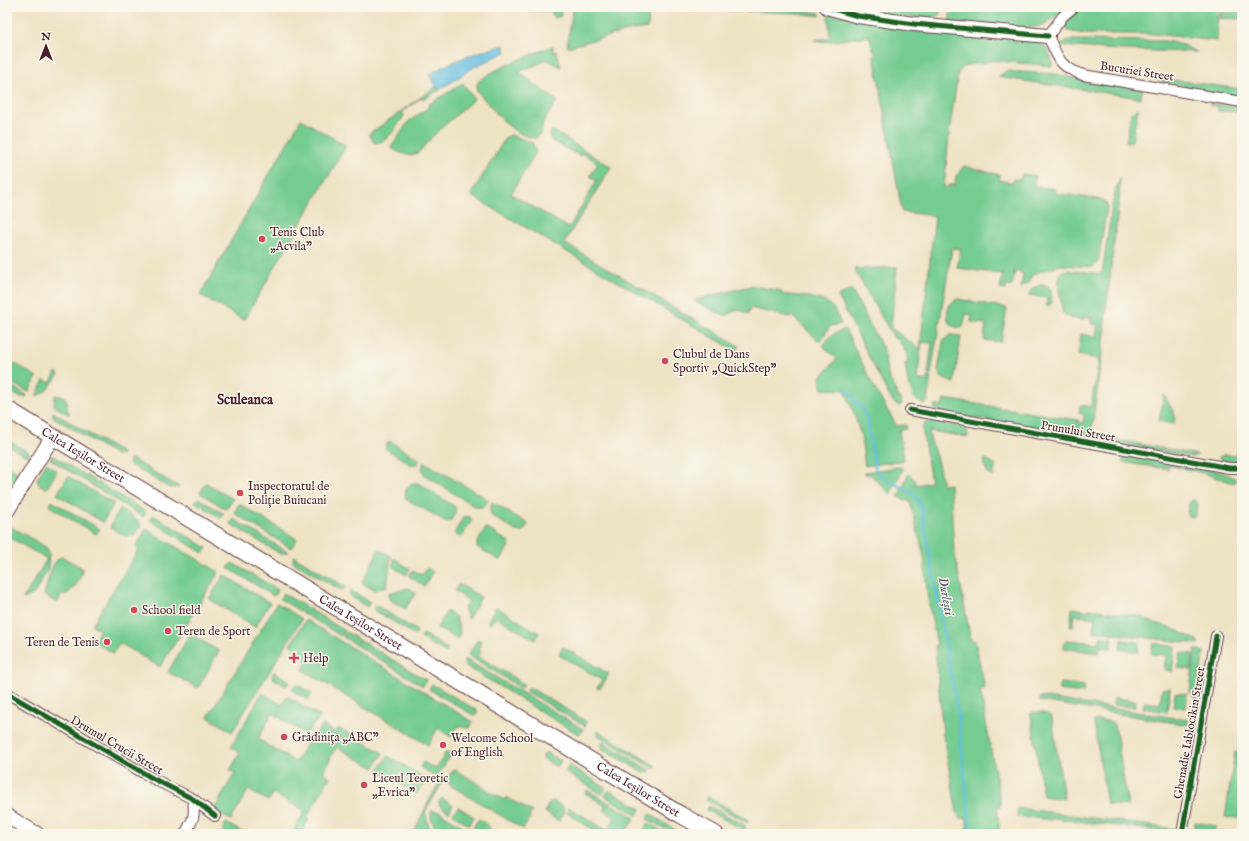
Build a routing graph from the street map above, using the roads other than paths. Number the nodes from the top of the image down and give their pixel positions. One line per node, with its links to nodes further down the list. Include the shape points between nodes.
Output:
1 (827, 7): 3 (street, via 858,16 914,24)
2 (1074, 7): 3 (street, via 1063,16)
3 (1048, 36): 4 (street, Bucuriei Street, via 1064,67 1083,75)
4 (1242, 102)
5 (7, 409): 7 (main road, Calea Ieșilor Street)
6 (910, 410): 8 (street, Prunului Street, via 1229,468)
7 (53, 436): 9 (street); 17 (main road, Calea Ieșilor Street)
8 (1242, 468)
9 (7, 511)
10 (1216, 636): 18 (street, Ghenadie Iablocikin Street)
11 (7, 693): 12 (street, Drumul Crucii Street, via 152,778)
12 (193, 799): 14 (street, Drumul Crucii Street); 16 (street, via 194,820)
13 (7, 816): 15 (street)
14 (215, 816)
15 (37, 834)
16 (185, 834)
17 (715, 834)
18 (1182, 834)

